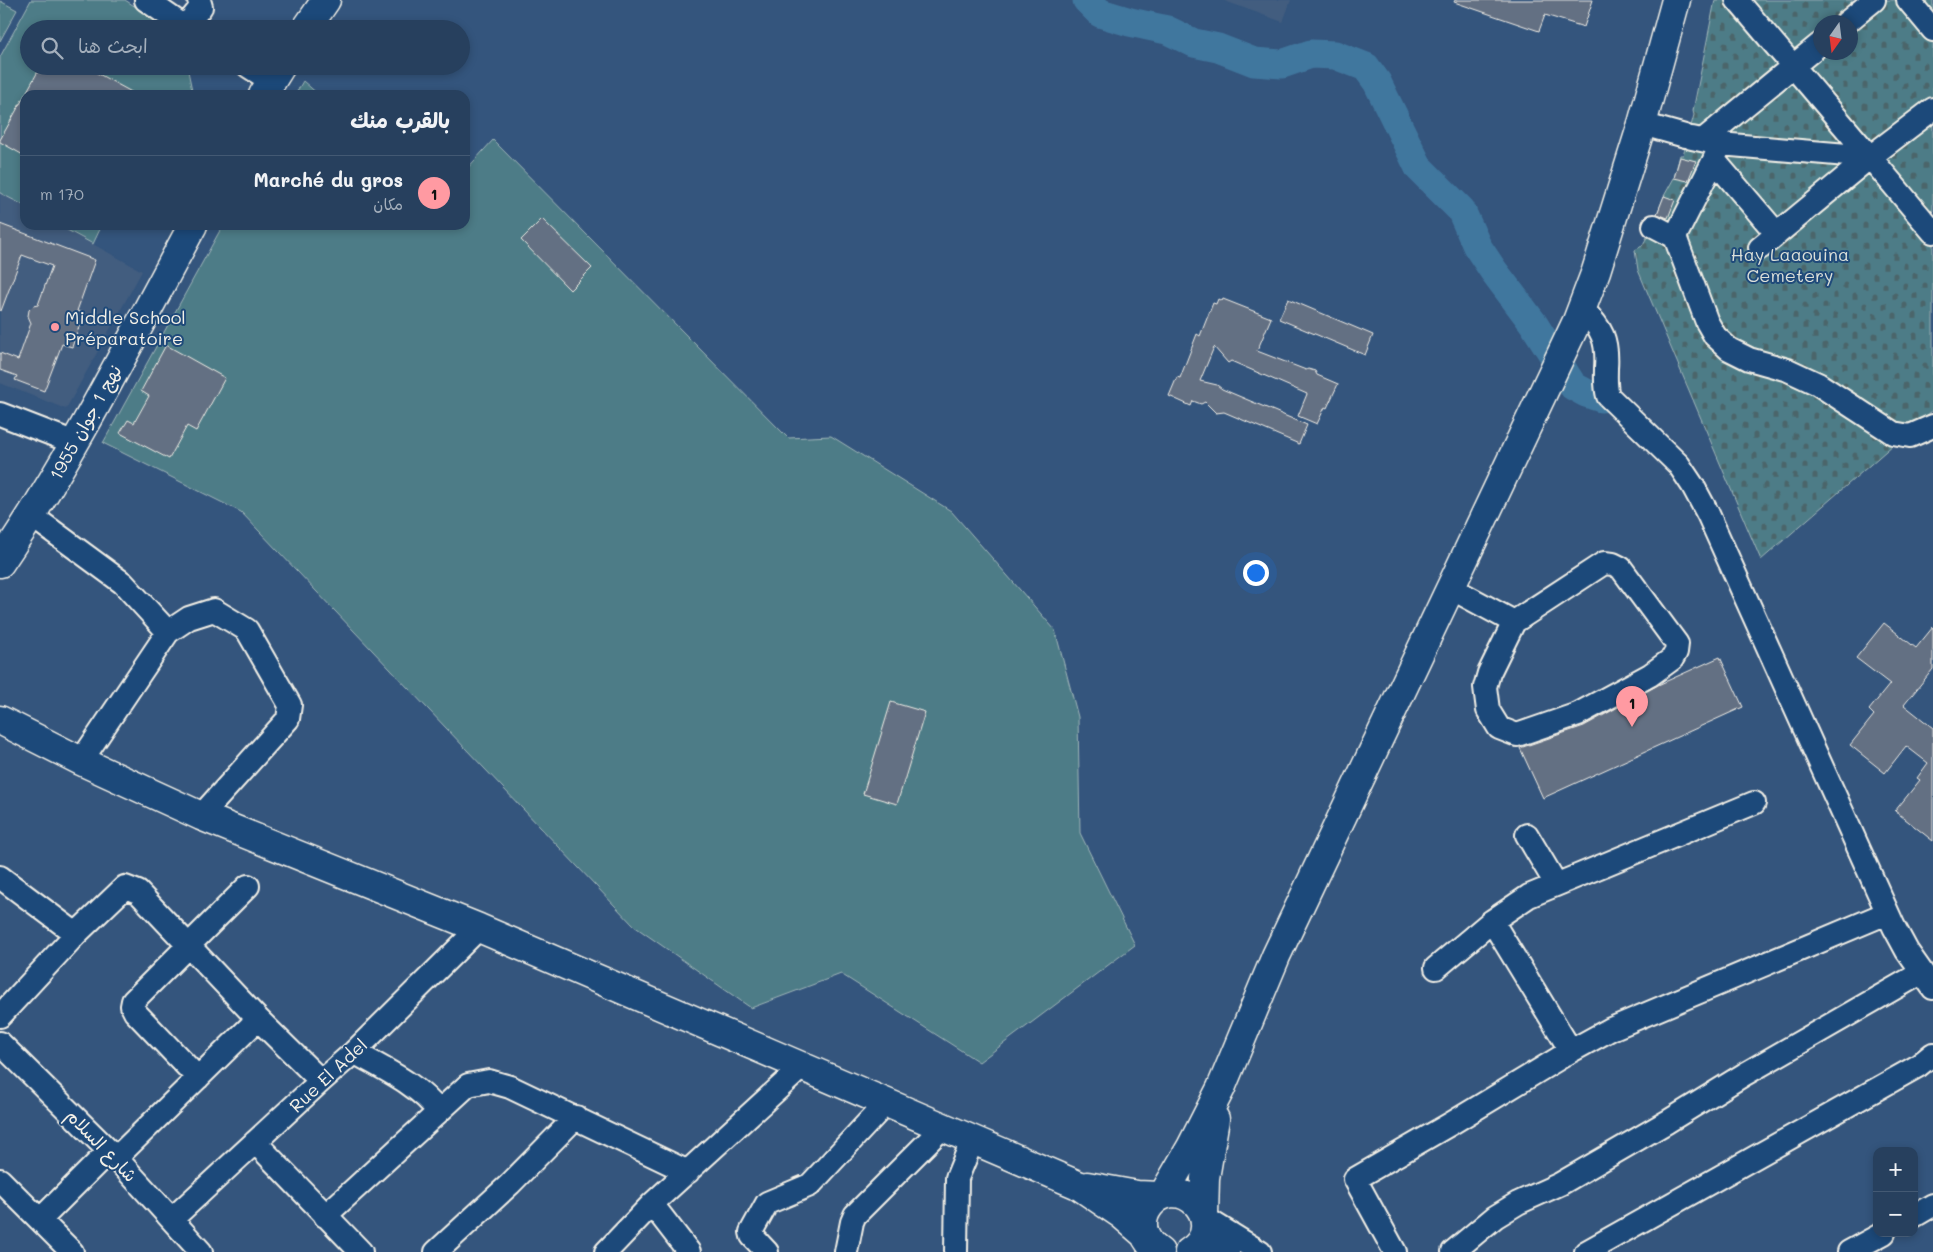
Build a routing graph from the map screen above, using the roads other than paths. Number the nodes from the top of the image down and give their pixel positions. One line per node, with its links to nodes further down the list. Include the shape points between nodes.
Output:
1 (146, 0): 9 (street)
2 (199, 0): 10 (street, via 200,7)
3 (326, 0): 11 (main road)
4 (1676, 0): 16 (main road)
5 (1737, 0): 14 (street)
6 (1874, 0): 8 (street)
7 (1908, 0): 12 (street)
8 (1856, 15)
9 (175, 20)
10 (192, 20)
11 (312, 20)
12 (1933, 30)
13 (1813, 50): 14 (street)
14 (1793, 67): 17 (street); 18 (street)
15 (1933, 109): 18 (street)
16 (1642, 124): 17 (street); 23 (main road)
17 (1703, 144): 18 (street); 18 (street, via 1769,241); 22 (street)
18 (1870, 157): 21 (street)
19 (1654, 226): 22 (street)
20 (190, 230): 26 (main road, نهج 1 جوان 1955)
21 (1933, 232)
22 (1675, 237): 25 (street, via 1707,322 1715,336 1729,349 1818,384 1893,433 1910,436)
23 (1580, 315): 29 (main road); 42 (street, via 1596,322 1602,333 1608,353 1605,387 1608,396 1678,465 1708,514)
24 (0, 414): 26 (street)
25 (1933, 426)
26 (75, 443): 27 (main road, نهج 1 جوان 1955)
27 (17, 529): 28 (main road, نهج 1 جوان 1955); 31 (street, via 123,583)
28 (0, 563)
29 (1451, 588): 30 (street); 58 (main road, via 1276,956)
30 (1514, 622): 30 (street, via 1485,686 1488,710 1499,728 1517,735 1578,714 1650,675 1672,659 1676,652 1677,644 1621,568 1613,564 1604,563)
31 (168, 632): 35 (street); 37 (street, via 189,618 214,610 247,630 290,705 288,719)
32 (0, 720): 34 (main road)
33 (0, 728): 34 (main road)
34 (36, 740): 35 (main road)
35 (81, 762): 37 (main road)
36 (1754, 803): 40 (street)
37 (201, 816): 44 (main road)
38 (1527, 835): 40 (street)
39 (0, 876): 45 (street)
40 (1556, 884): 43 (street, via 1529,896)
41 (248, 886): 46 (street)
42 (1887, 913): 48 (street); 52 (street, via 1610,1029)
43 (1492, 921): 47 (street); 52 (street)
44 (479, 928): 53 (street, Rue El Adel); 55 (main road)
45 (76, 934): 46 (street, via 125,887 138,892); 49 (street)
46 (189, 945): 50 (street); 56 (street, via 133,1001 132,1006)
47 (1436, 968)
48 (1927, 980): 92 (street, via 1745,1074 1560,1184 1518,1203 1495,1217)
49 (0, 1016)
50 (258, 1019): 56 (street); 57 (street)
51 (0, 1043): 65 (street, شارع السلام)
52 (1572, 1051): 91 (street, via 1355,1179)
53 (354, 1052): 57 (street, Rue El Adel); 60 (street, via 415,1088 430,1100)
54 (1933, 1054): 93 (street, via 1918,1066)
55 (802, 1066): 59 (main road); 66 (street)
56 (198, 1078): 65 (street)
57 (321, 1081): 64 (street, Rue El Adel)
58 (1221, 1088): 69 (main road); 74 (main road, via 1208,1149)
59 (887, 1102): 62 (main road); 86 (street, via 810,1185 767,1203 751,1232)
60 (438, 1112): 61 (street, via 468,1085 489,1082 510,1087); 73 (street)
61 (576, 1117): 66 (street); 83 (street)
62 (943, 1127): 63 (main road); 87 (street, via 855,1215)
63 (973, 1139): 68 (main road); 88 (street, via 957,1178)
64 (255, 1142): 73 (street); 76 (street, Rue El Adel)
65 (113, 1155): 75 (street); 76 (street, شارع السلام)
66 (688, 1172): 70 (street)
67 (0, 1180): 75 (street)
68 (1078, 1185): 69 (main road); 78 (main road, via 1122,1215)
69 (1161, 1196): 74 (main road, via 1183,1194 1196,1202); 78 (main road, via 1147,1208 1143,1225)
70 (652, 1204): 84 (street); 85 (street)
71 (1933, 1205): 72 (street)
72 (1918, 1214)
73 (325, 1216): 82 (street)
74 (1204, 1216): 80 (main road, via 1204,1235); 90 (street)
75 (41, 1219): 79 (street)
76 (172, 1219): 81 (street, شارع السلام)
77 (1877, 1237): 94 (street)
78 (1150, 1244)
79 (67, 1250)
80 (1190, 1251): 89 (street, via 1214,1249)
81 (201, 1252)
82 (361, 1252)
83 (436, 1252)
84 (606, 1252)
85 (689, 1252)
86 (767, 1252)
87 (846, 1252)
88 (956, 1252)
89 (1228, 1252)
90 (1260, 1252)
91 (1395, 1252)
92 (1453, 1252)
93 (1586, 1252)
94 (1849, 1252)

